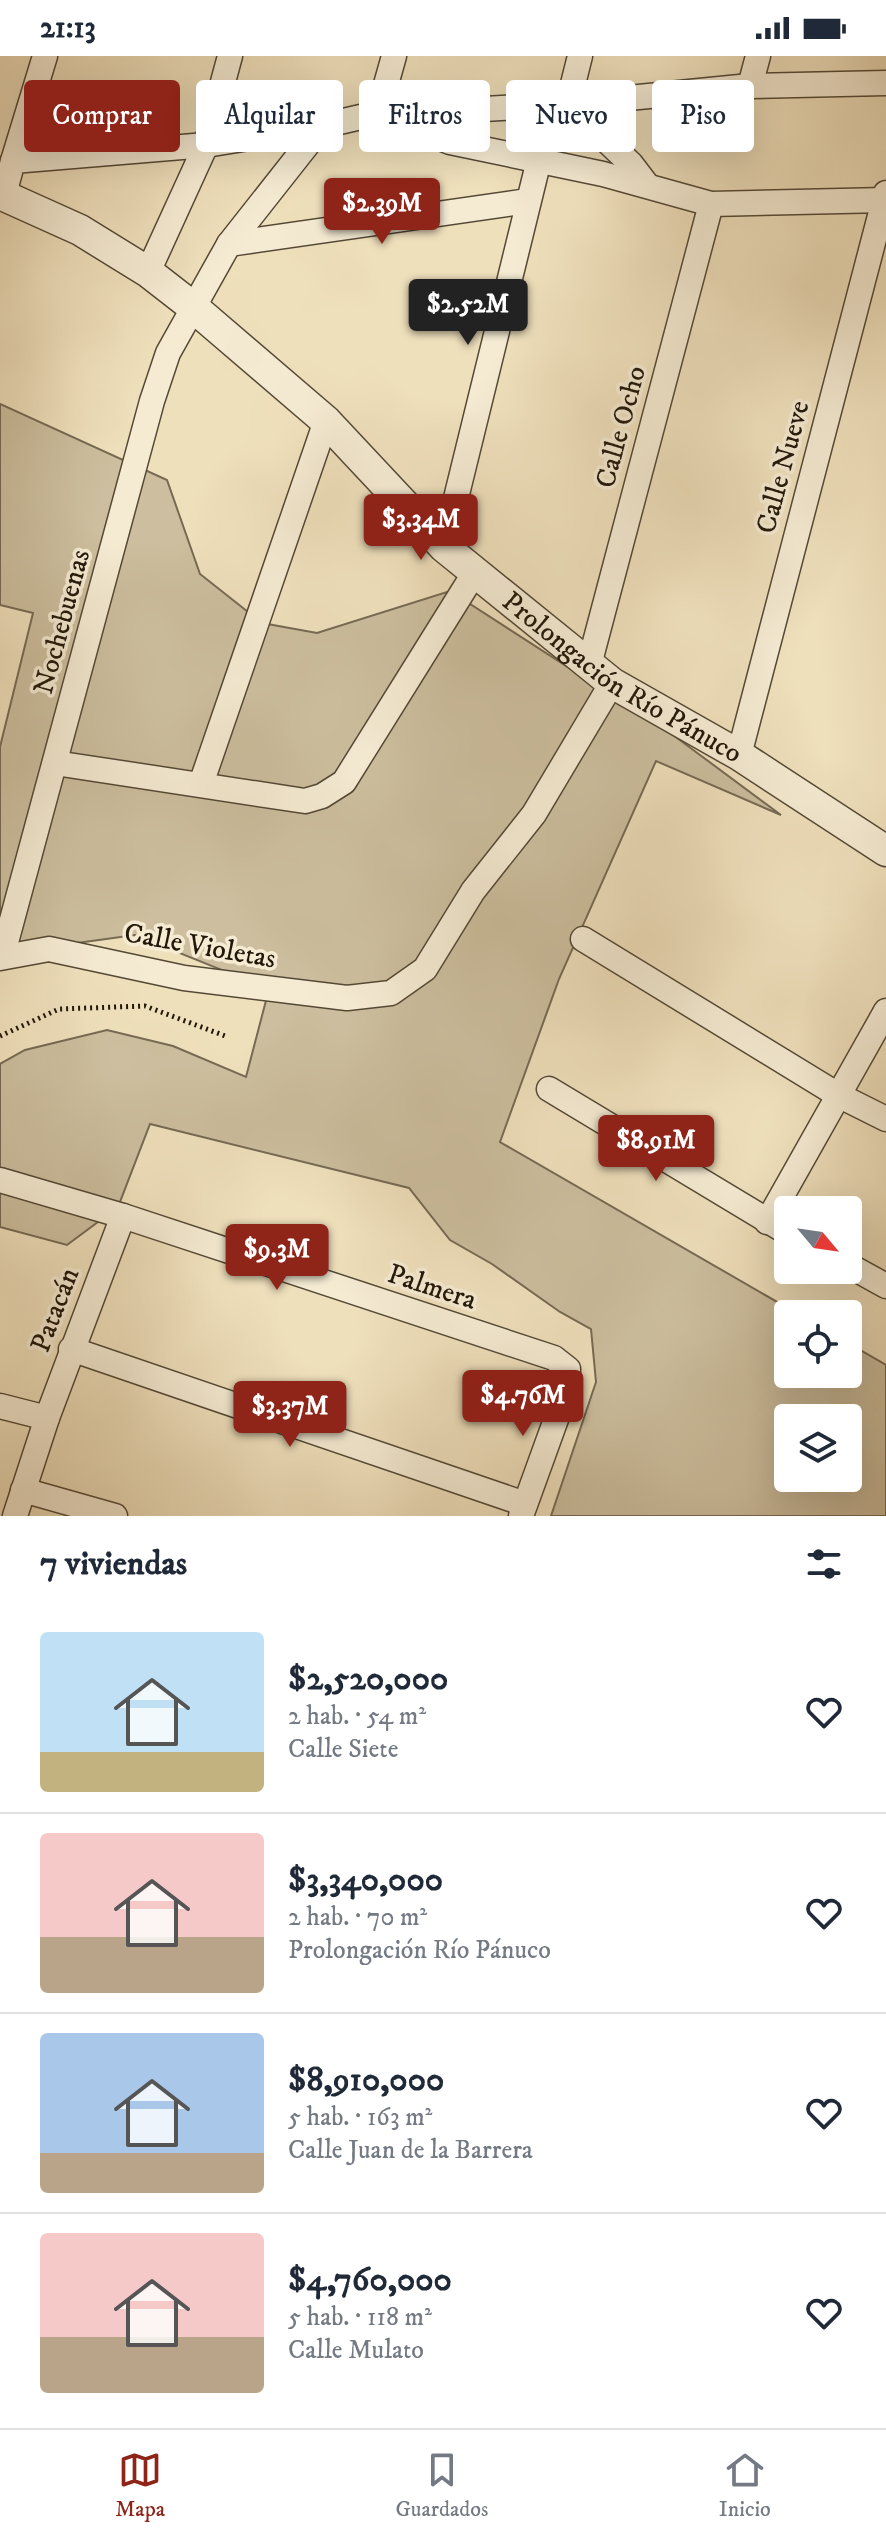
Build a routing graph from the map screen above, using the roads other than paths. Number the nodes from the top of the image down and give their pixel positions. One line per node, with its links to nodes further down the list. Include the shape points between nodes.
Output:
1 (45, 56): 18 (street)
2 (230, 56): 6 (street)
3 (394, 56): 7 (street)
4 (580, 56): 8 (street)
5 (758, 56): 9 (street)
6 (224, 80)
7 (387, 80)
8 (574, 80)
9 (752, 80)
10 (886, 83): 11 (street)
11 (754, 86)
12 (196, 146): 18 (street)
13 (490, 150): 17 (street)
14 (203, 152): 25 (street)
15 (302, 152): 24 (street, Nochebuenas)
16 (618, 152): 19 (street)
17 (539, 160): 19 (street); 22 (street)
18 (13, 161): 20 (street)
19 (647, 185): 23 (street)
20 (2, 194): 25 (street, Prolongación Río Pánuco, via 80,230)
21 (885, 199): 23 (street); 31 (street, Calle Nueve)
22 (528, 201): 24 (street); 28 (street)
23 (711, 204): 30 (street, Calle Ocho)
24 (229, 244): 26 (street, Nochebuenas)
25 (148, 272): 26 (street, Prolongación Río Pánuco)
26 (193, 307): 27 (street, Prolongación Río Pánuco); 32 (street, Nochebuenas, via 168,353 152,401)
27 (326, 421): 28 (street, Prolongación Río Pánuco); 33 (street)
28 (444, 547): 29 (street, Prolongación Río Pánuco)
29 (475, 572): 30 (street, Prolongación Río Pánuco); 33 (street, via 344,782 305,801)
30 (601, 674): 31 (street, Prolongación Río Pánuco); 37 (street, Calle Ocho, via 534,814 473,891 425,969)
31 (739, 755): 34 (street, Prolongación Río Pánuco)
32 (55, 763): 33 (street); 36 (street, Nochebuenas)
33 (201, 784)
34 (886, 851)
35 (583, 939): 40 (street)
36 (1, 957): 37 (street, Calle Violetas, via 49,949 199,980 347,998)
37 (391, 993)
38 (886, 1011): 40 (street)
39 (549, 1089): 45 (street)
40 (838, 1095): 41 (street); 43 (street)
41 (886, 1119)
42 (0, 1180): 44 (street, Palmera)
43 (792, 1196)
44 (123, 1216): 48 (street, Patacán); 52 (street, Palmera, via 554,1358 568,1369 567,1389)
45 (774, 1226)
46 (862, 1273): 47 (street)
47 (886, 1286)
48 (71, 1349): 50 (street, Patacán); 52 (street)
49 (0, 1406): 50 (street)
50 (47, 1418): 51 (street, Patacán)
51 (23, 1490): 53 (street, Patacán); 54 (street)
52 (523, 1510)
53 (15, 1516)
54 (115, 1516)

